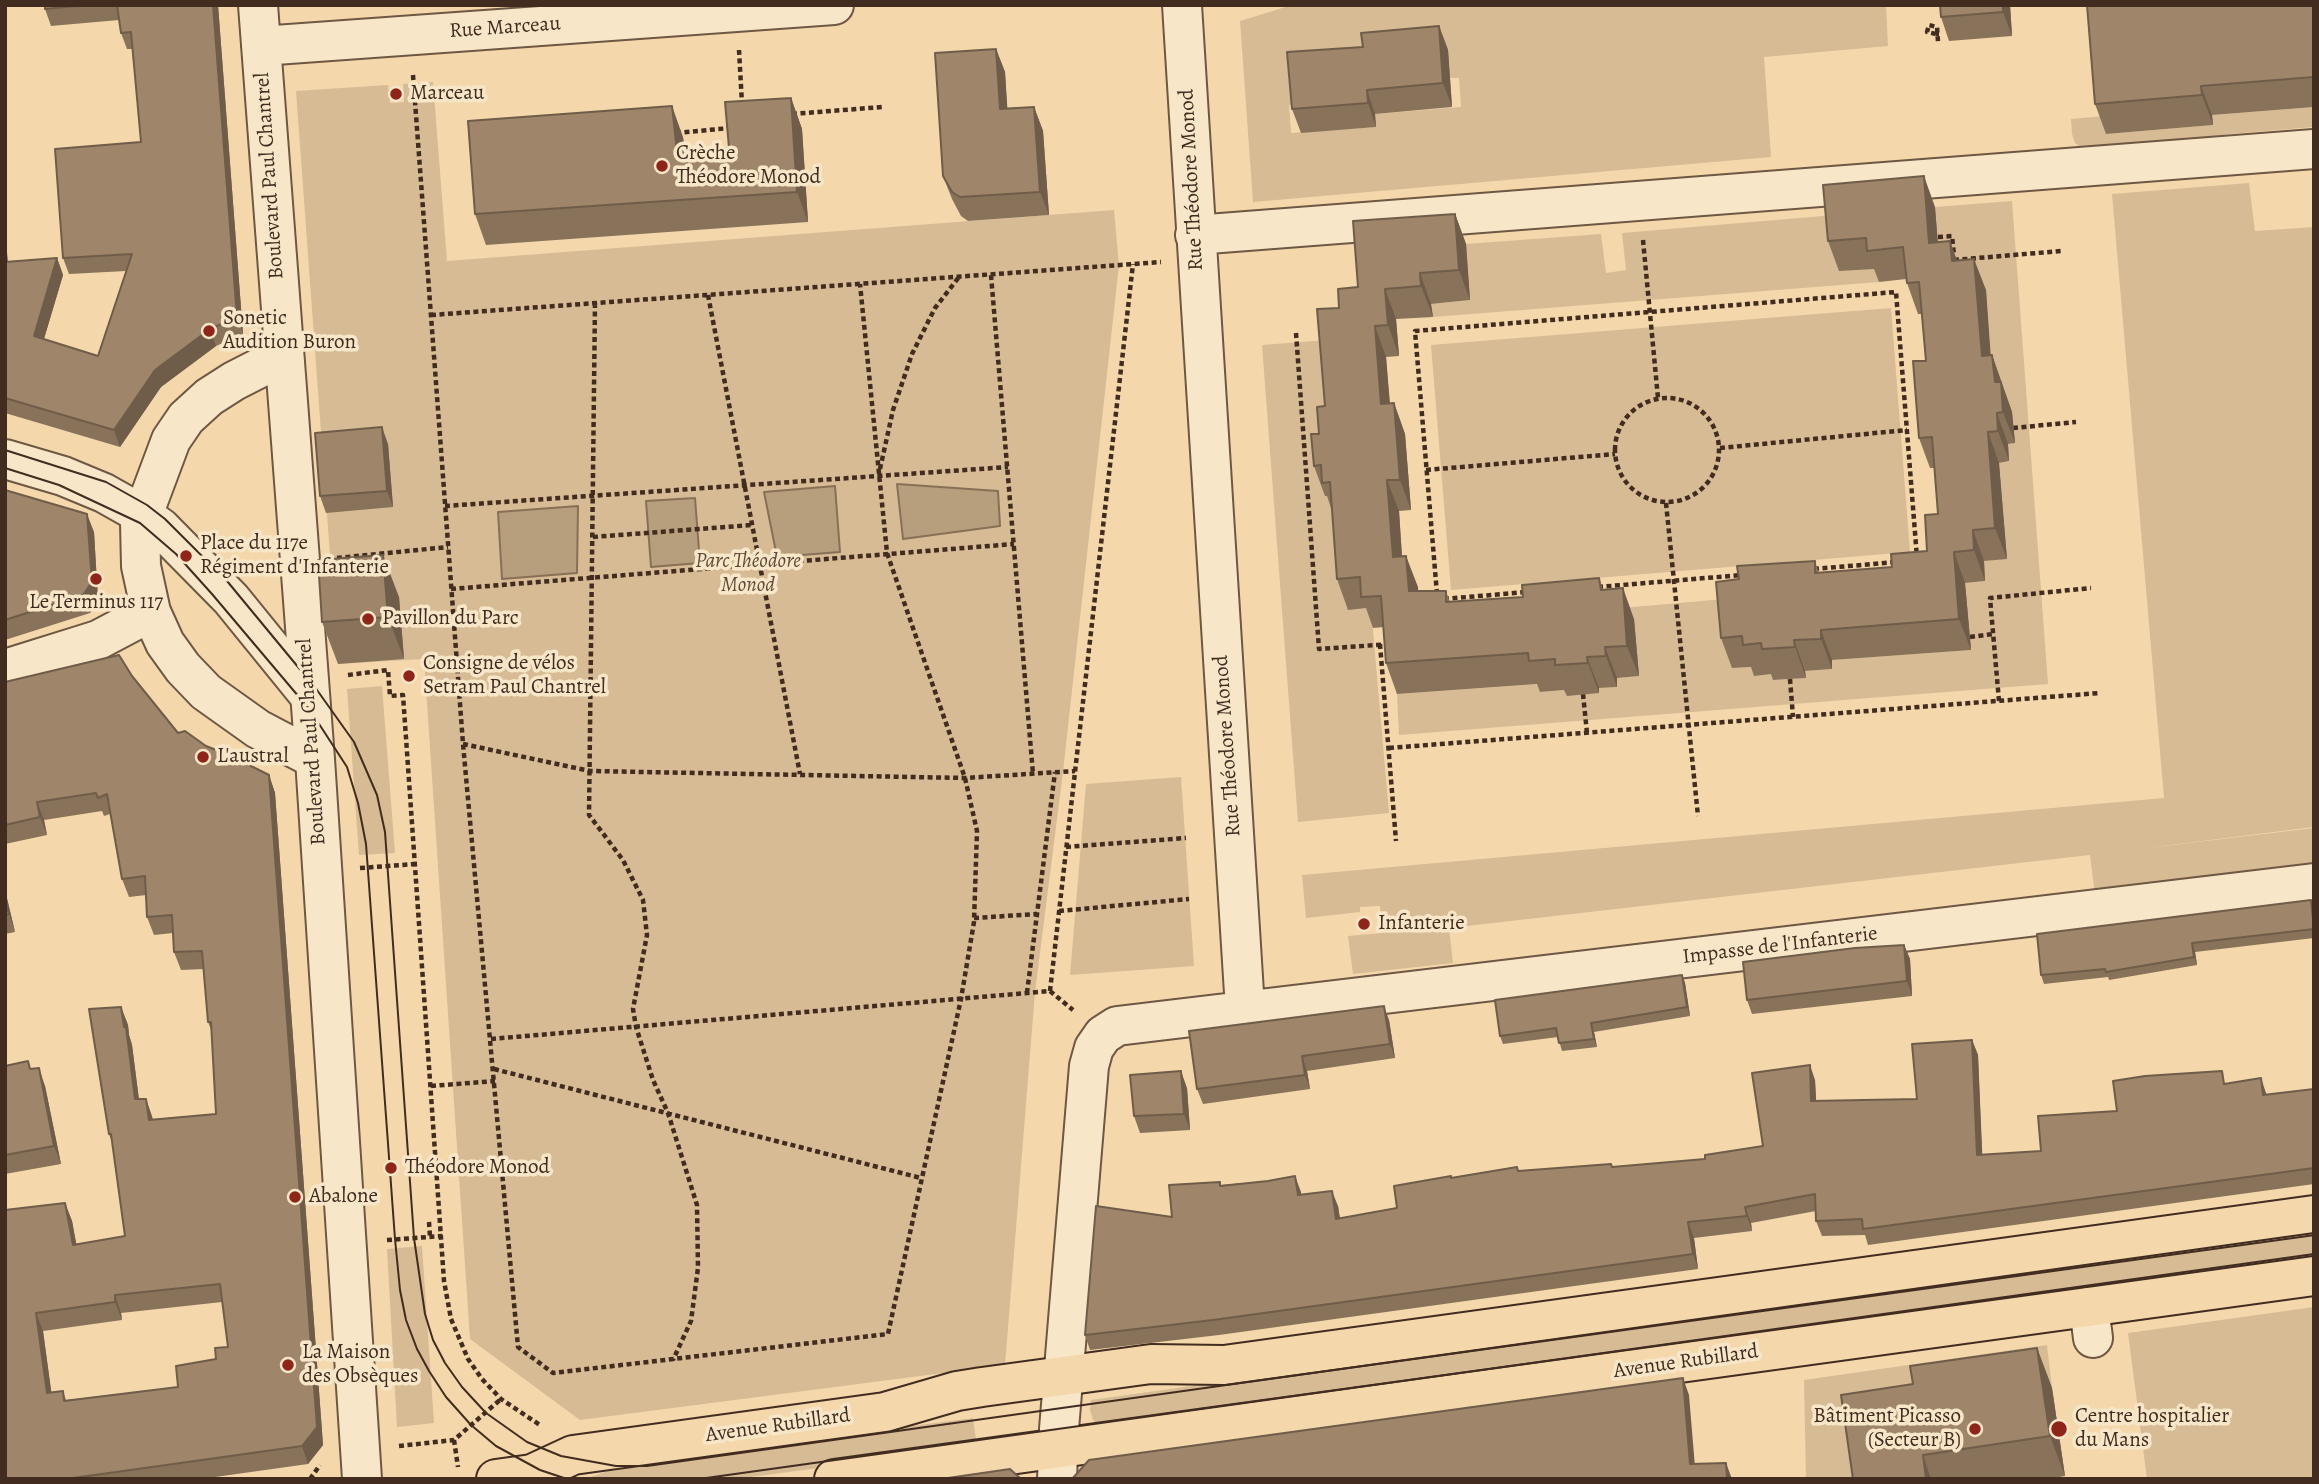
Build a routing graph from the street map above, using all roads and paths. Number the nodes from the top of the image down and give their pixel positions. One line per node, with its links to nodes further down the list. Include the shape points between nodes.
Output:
1 (258, 5): 8 (street, Boulevard Paul Chantrel)
2 (834, 5): 4 (street, Rue Marceau)
3 (1182, 5): 17 (street, Rue Théodore Monod)
4 (736, 12): 6 (street, Rue Marceau); 10 (path)
5 (1949, 33): 7 (path, via 1938,34 1930,35 1929,24 1937,27)
6 (410, 35): 8 (street, Rue Marceau); 28 (path)
7 (1938, 42)
8 (261, 46): 30 (street, Boulevard Paul Chantrel)
9 (882, 107): 11 (path)
10 (743, 114)
11 (779, 115)
12 (730, 128): 13 (path)
13 (665, 134)
14 (2314, 149): 15 (street)
15 (1639, 201): 17 (street); 27 (path)
16 (1938, 237): 20 (path, via 1952,236)
17 (1196, 247): 21 (path); 101 (street, Rue Théodore Monod)
18 (2062, 251): 20 (path)
19 (1947, 260): 20 (path)
20 (1955, 260)
21 (1133, 264): 22 (path); 81 (path)
22 (991, 275): 23 (path); 38 (path)
23 (959, 277): 24 (path); 40 (path, via 935,308 912,354 893,410)
24 (860, 285): 25 (path); 40 (path)
25 (708, 295): 26 (path); 43 (path)
26 (595, 303): 28 (path); 44 (path)
27 (1650, 312): 31 (path); 34 (path, via 1896,292); 39 (path, via 1415,331)
28 (431, 315): 46 (path)
29 (1296, 333): 42 (path)
30 (283, 356): 47 (street, via 217,392 186,418 171,440); 70 (street, Boulevard Paul Chantrel)
31 (1658, 399): 35 (path, via 1679,399 1709,416); 36 (path, via 1633,410 1622,423)
32 (2076, 422): 33 (path)
33 (2013, 428)
34 (1907, 430): 35 (path); 55 (path, via 1918,561)
35 (1720, 448): 45 (path, via 1711,481 1683,501)
36 (1615, 454): 39 (path); 45 (path, via 1618,469 1637,494)
37 (5, 459): 47 (street, via 63,476)
38 (1008, 467): 40 (path); 50 (path)
39 (1426, 470): 62 (path, via 1437,600)
40 (879, 476): 43 (path); 52 (path)
41 (1315, 481): 42 (path)
42 (1307, 482): 67 (path, via 1319,649)
43 (745, 486): 44 (path); 48 (path)
44 (593, 496): 46 (path); 49 (path)
45 (1666, 503): 58 (path)
46 (445, 506): 51 (path)
47 (143, 515): 63 (street, via 141,566); 70 (street, via 184,549)
48 (752, 525): 49 (path); 54 (path)
49 (593, 537): 57 (path)
50 (1014, 544): 52 (path); 84 (path)
51 (448, 547): 53 (path); 61 (path)
52 (887, 554): 54 (path); 85 (path)
53 (330, 559)
54 (760, 564): 57 (path); 83 (path)
55 (1809, 569)
56 (1755, 574): 58 (path)
57 (592, 578): 61 (path); 80 (path)
58 (1674, 580): 59 (path); 75 (path)
59 (1590, 587)
60 (2091, 588): 64 (path, via 1990,598)
61 (451, 589): 77 (path)
62 (1535, 592)
63 (151, 612): 68 (street, via 98,640); 79 (street, via 165,643 206,692 258,729)
64 (1993, 634): 65 (path); 73 (path)
65 (1970, 637)
66 (1394, 643): 67 (path)
67 (1380, 644): 78 (path)
68 (5, 669)
69 (1790, 679): 74 (path)
70 (308, 686): 79 (street, Boulevard Paul Chantrel); 90 (path, via 388,670 390,696 403,695)
71 (1583, 694): 76 (path)
72 (2100, 694): 73 (path)
73 (1999, 701): 74 (path)
74 (1793, 717): 75 (path)
75 (1689, 725): 76 (path); 86 (path)
76 (1587, 733): 78 (path)
77 (463, 744): 80 (path); 103 (path)
78 (1389, 748): 88 (path)
79 (314, 759): 91 (street, Boulevard Paul Chantrel)
80 (590, 771): 83 (path); 102 (path, via 589,814 623,860 643,900 647,935 634,1009)
81 (1075, 771): 82 (path); 89 (path)
82 (1055, 772): 84 (path); 95 (path)
83 (800, 774): 85 (path)
84 (1032, 774): 85 (path)
85 (965, 778): 96 (path, via 977,831)
86 (1698, 816)
87 (1186, 838): 89 (path)
88 (1396, 841)
89 (1066, 847): 94 (path)
90 (415, 864): 91 (path); 106 (path)
91 (322, 871): 123 (street, Boulevard Paul Chantrel)
92 (2314, 883): 101 (street, Impasse de l'Infanterie)
93 (1189, 898): 94 (path)
94 (1059, 911): 97 (path)
95 (1037, 914): 96 (path); 98 (path)
96 (974, 918): 100 (path)
97 (1049, 991)
98 (1027, 992): 99 (path); 100 (path)
99 (1035, 992)
100 (961, 999): 102 (path); 108 (path)
101 (1245, 1009): 116 (street, via 1125,1023 1103,1035 1094,1048)
102 (636, 1027): 103 (path); 107 (path)
103 (491, 1040): 104 (path)
104 (494, 1069): 105 (path); 107 (path)
105 (495, 1081): 106 (path); 115 (path, via 518,1348 553,1373)
106 (431, 1086): 111 (path)
107 (668, 1113): 108 (path); 115 (path, via 697,1205 698,1268 691,1321)
108 (921, 1178): 115 (path, via 888,1334)
109 (2314, 1215): 116 (main road, Avenue Rubillard, via 1224,1365)
110 (429, 1222): 112 (path)
111 (442, 1236): 112 (path); 117 (path, via 444,1281 458,1340)
112 (430, 1237): 113 (path)
113 (386, 1240)
114 (2314, 1276): 121 (main road, Avenue Rubillard, via 2091,1323)
115 (672, 1361)
116 (1063, 1370): 121 (street); 124 (main road, Avenue Rubillard, via 957,1391 885,1412 573,1455 532,1474)
117 (500, 1399): 118 (path); 119 (path)
118 (546, 1428)
119 (454, 1440): 120 (path); 122 (path)
120 (390, 1447)
121 (1057, 1464): 125 (main road, Avenue Rubillard)
122 (458, 1469)
123 (362, 1479)
124 (496, 1479)
125 (834, 1479)

